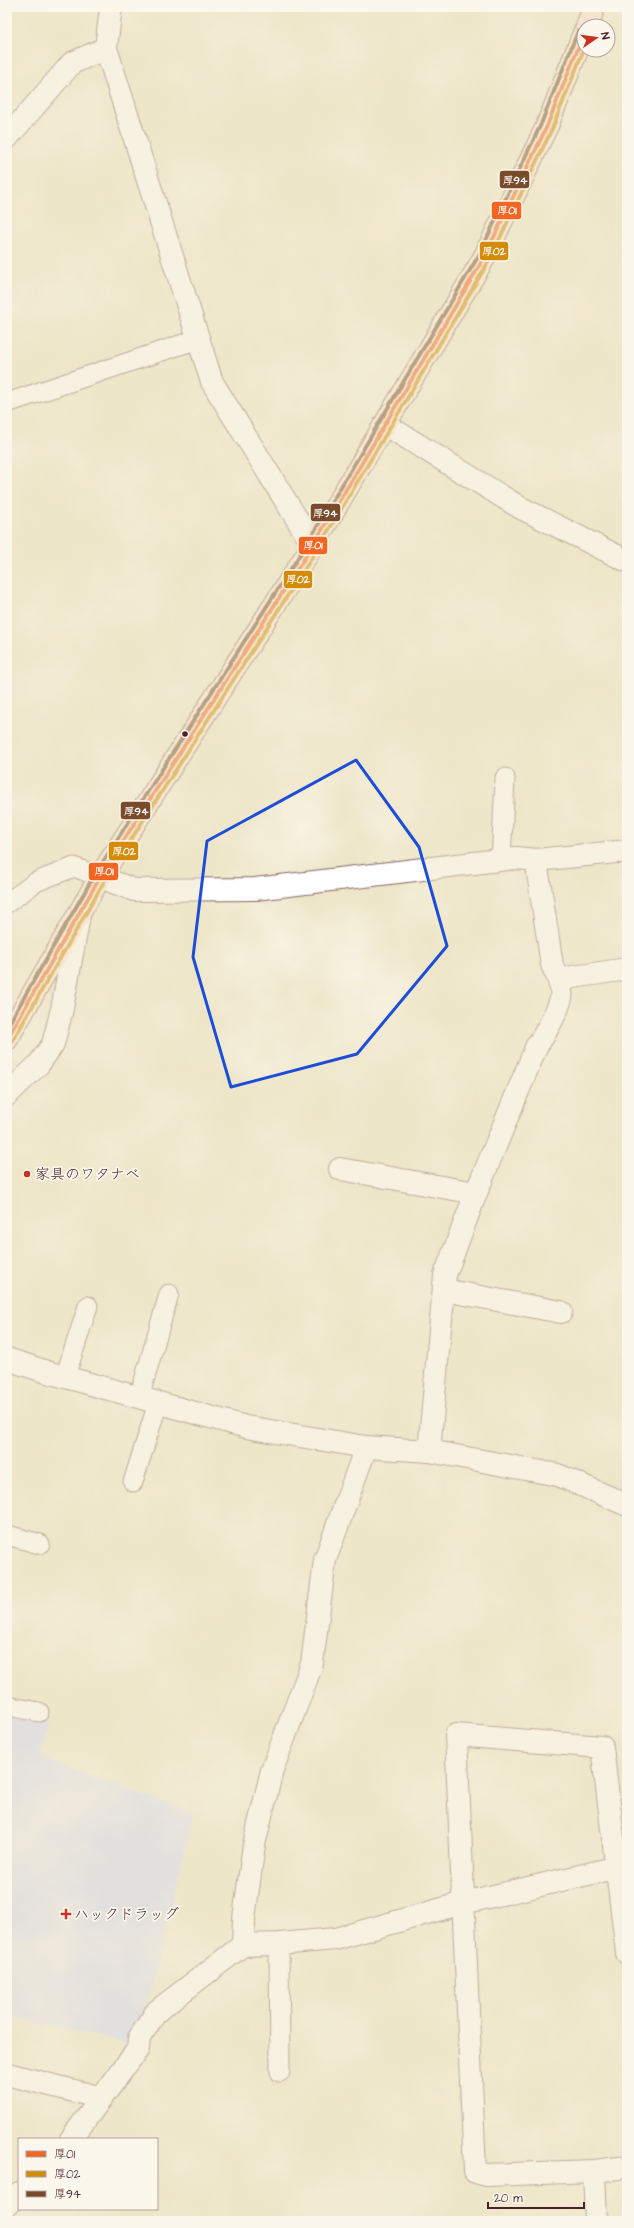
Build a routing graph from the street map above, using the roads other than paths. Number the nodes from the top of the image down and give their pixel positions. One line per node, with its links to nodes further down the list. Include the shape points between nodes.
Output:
1 (111, 7): 4 (street)
2 (594, 7): 3 (street)
3 (590, 18)
4 (106, 48): 6 (street, via 72,63); 7 (street)
5 (576, 53): 9 (street, via 547,126 484,258)
6 (7, 138)
7 (198, 339): 8 (lane); 10 (street, via 212,382)
8 (7, 403)
9 (386, 425): 10 (street); 11 (street, via 519,507)
10 (312, 545): 16 (street)
11 (627, 561)
12 (505, 778): 14 (lane)
13 (627, 852): 15 (street)
14 (501, 860): 15 (street); 16 (street, via 255,889 134,890)
15 (536, 860): 20 (street, via 552,965)
16 (100, 877): 17 (lane, via 74,867 36,882); 18 (street)
17 (7, 903)
18 (79, 913): 21 (street); 22 (street, via 62,1009 52,1044 39,1064)
19 (627, 969): 20 (street)
20 (559, 979): 24 (street, via 561,998 537,1045)
21 (7, 1039)
22 (7, 1095)
23 (340, 1169): 24 (street)
24 (476, 1193): 25 (street, via 445,1275)
25 (444, 1290): 28 (street); 33 (street)
26 (169, 1294): 31 (lane)
27 (88, 1306): 30 (lane)
28 (561, 1312)
29 (7, 1359): 30 (street)
30 (65, 1377): 31 (street)
31 (149, 1400): 32 (street, via 246,1427); 34 (lane)
32 (366, 1447): 33 (street); 43 (street, via 325,1560 312,1664 272,1770 254,1845)
33 (430, 1451): 35 (street, via 558,1475)
34 (133, 1482)
35 (627, 1505)
36 (7, 1535): 37 (lane)
37 (40, 1544)
38 (7, 1706): 39 (lane)
39 (39, 1712)
40 (622, 1866): 41 (street); 41 (street, via 602,1747 456,1735); 44 (street)
41 (463, 1903): 42 (street, via 335,1939); 50 (street, via 475,2172 486,2175)
42 (279, 1944): 43 (street); 45 (lane)
43 (243, 1945): 47 (street, via 157,2011 139,2038 138,2049)
44 (627, 1953)
45 (280, 2072)
46 (7, 2074): 47 (street)
47 (102, 2098): 48 (street)
48 (72, 2138)
49 (627, 2167): 50 (street)
50 (594, 2170): 53 (street)
51 (18, 2194): 52 (street)
52 (7, 2205)
53 (596, 2221)

